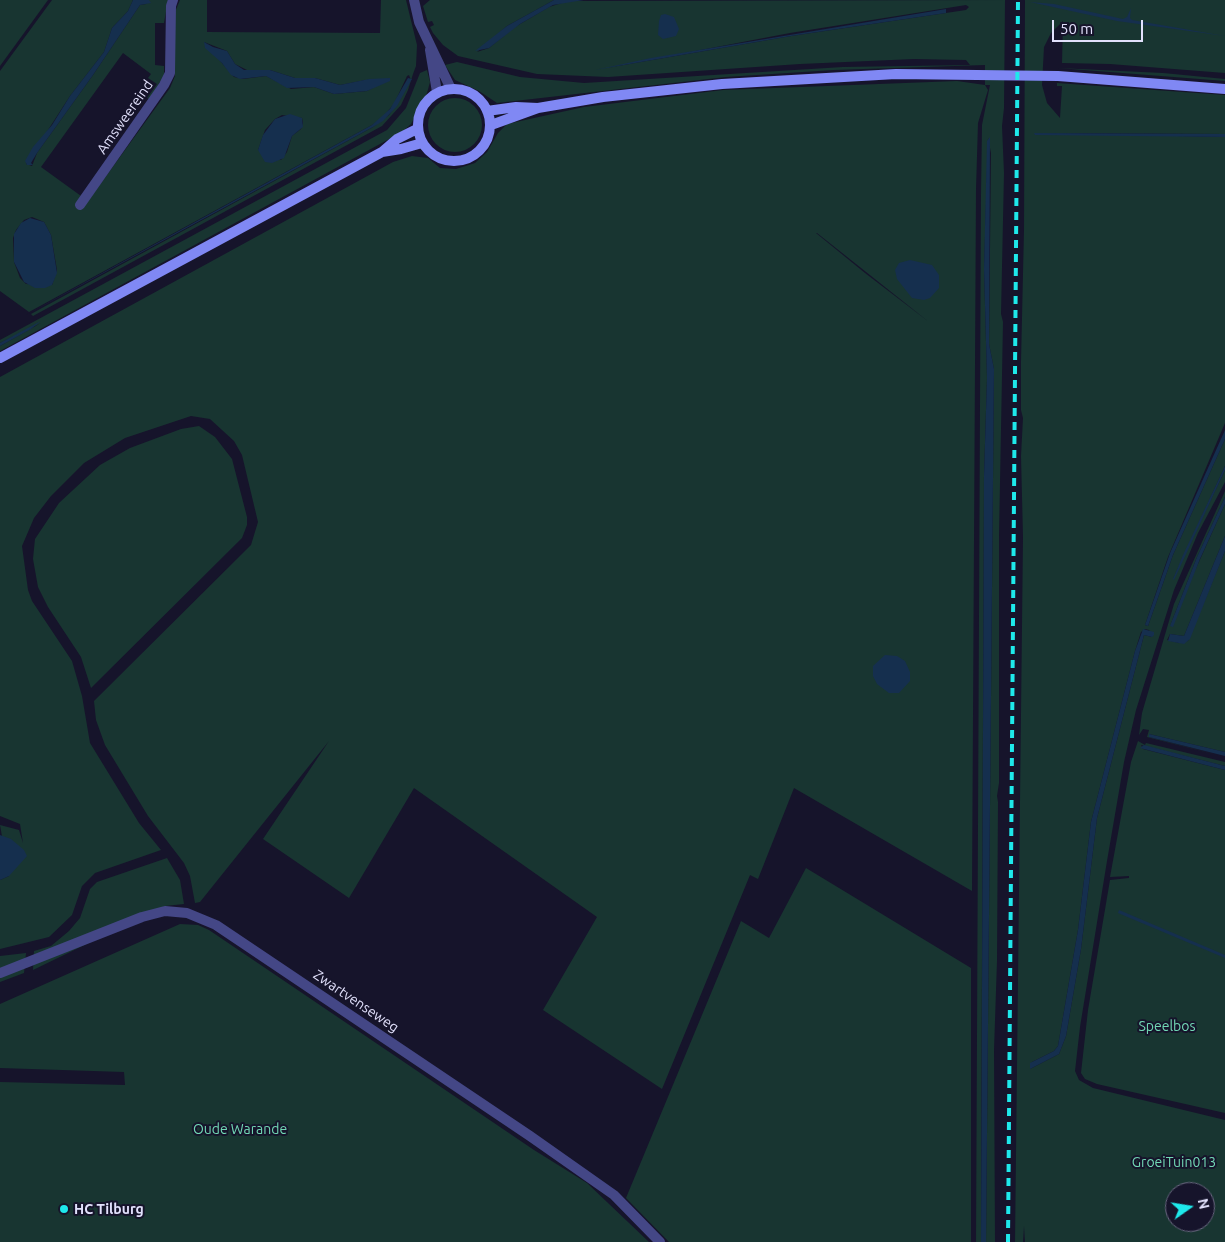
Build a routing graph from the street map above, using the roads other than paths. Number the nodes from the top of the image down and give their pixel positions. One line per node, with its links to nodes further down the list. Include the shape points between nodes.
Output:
1 (414, 0): 3 (street)
2 (172, 3): 13 (street, Amsweereind, via 170,73)
3 (430, 47): 5 (street); 6 (street)
4 (1225, 88): 7 (main road, via 1058,76 896,74 722,84 603,97)
5 (451, 89): 6 (main road); 8 (main road, via 472,94)
6 (437, 92): 10 (main road, via 422,107)
7 (538, 108): 8 (main road); 9 (main road)
8 (487, 111): 9 (main road)
9 (491, 125): 11 (main road, via 488,140 470,159 444,161 432,155)
10 (417, 129): 11 (main road); 12 (main road, via 397,139)
11 (422, 143): 12 (main road)
12 (382, 152): 14 (main road)
13 (80, 205)
14 (0, 358)
15 (0, 973): 16 (street, Zwartvenseweg, via 142,917 165,911 187,912 216,926 530,1136 614,1195)
16 (660, 1242)

